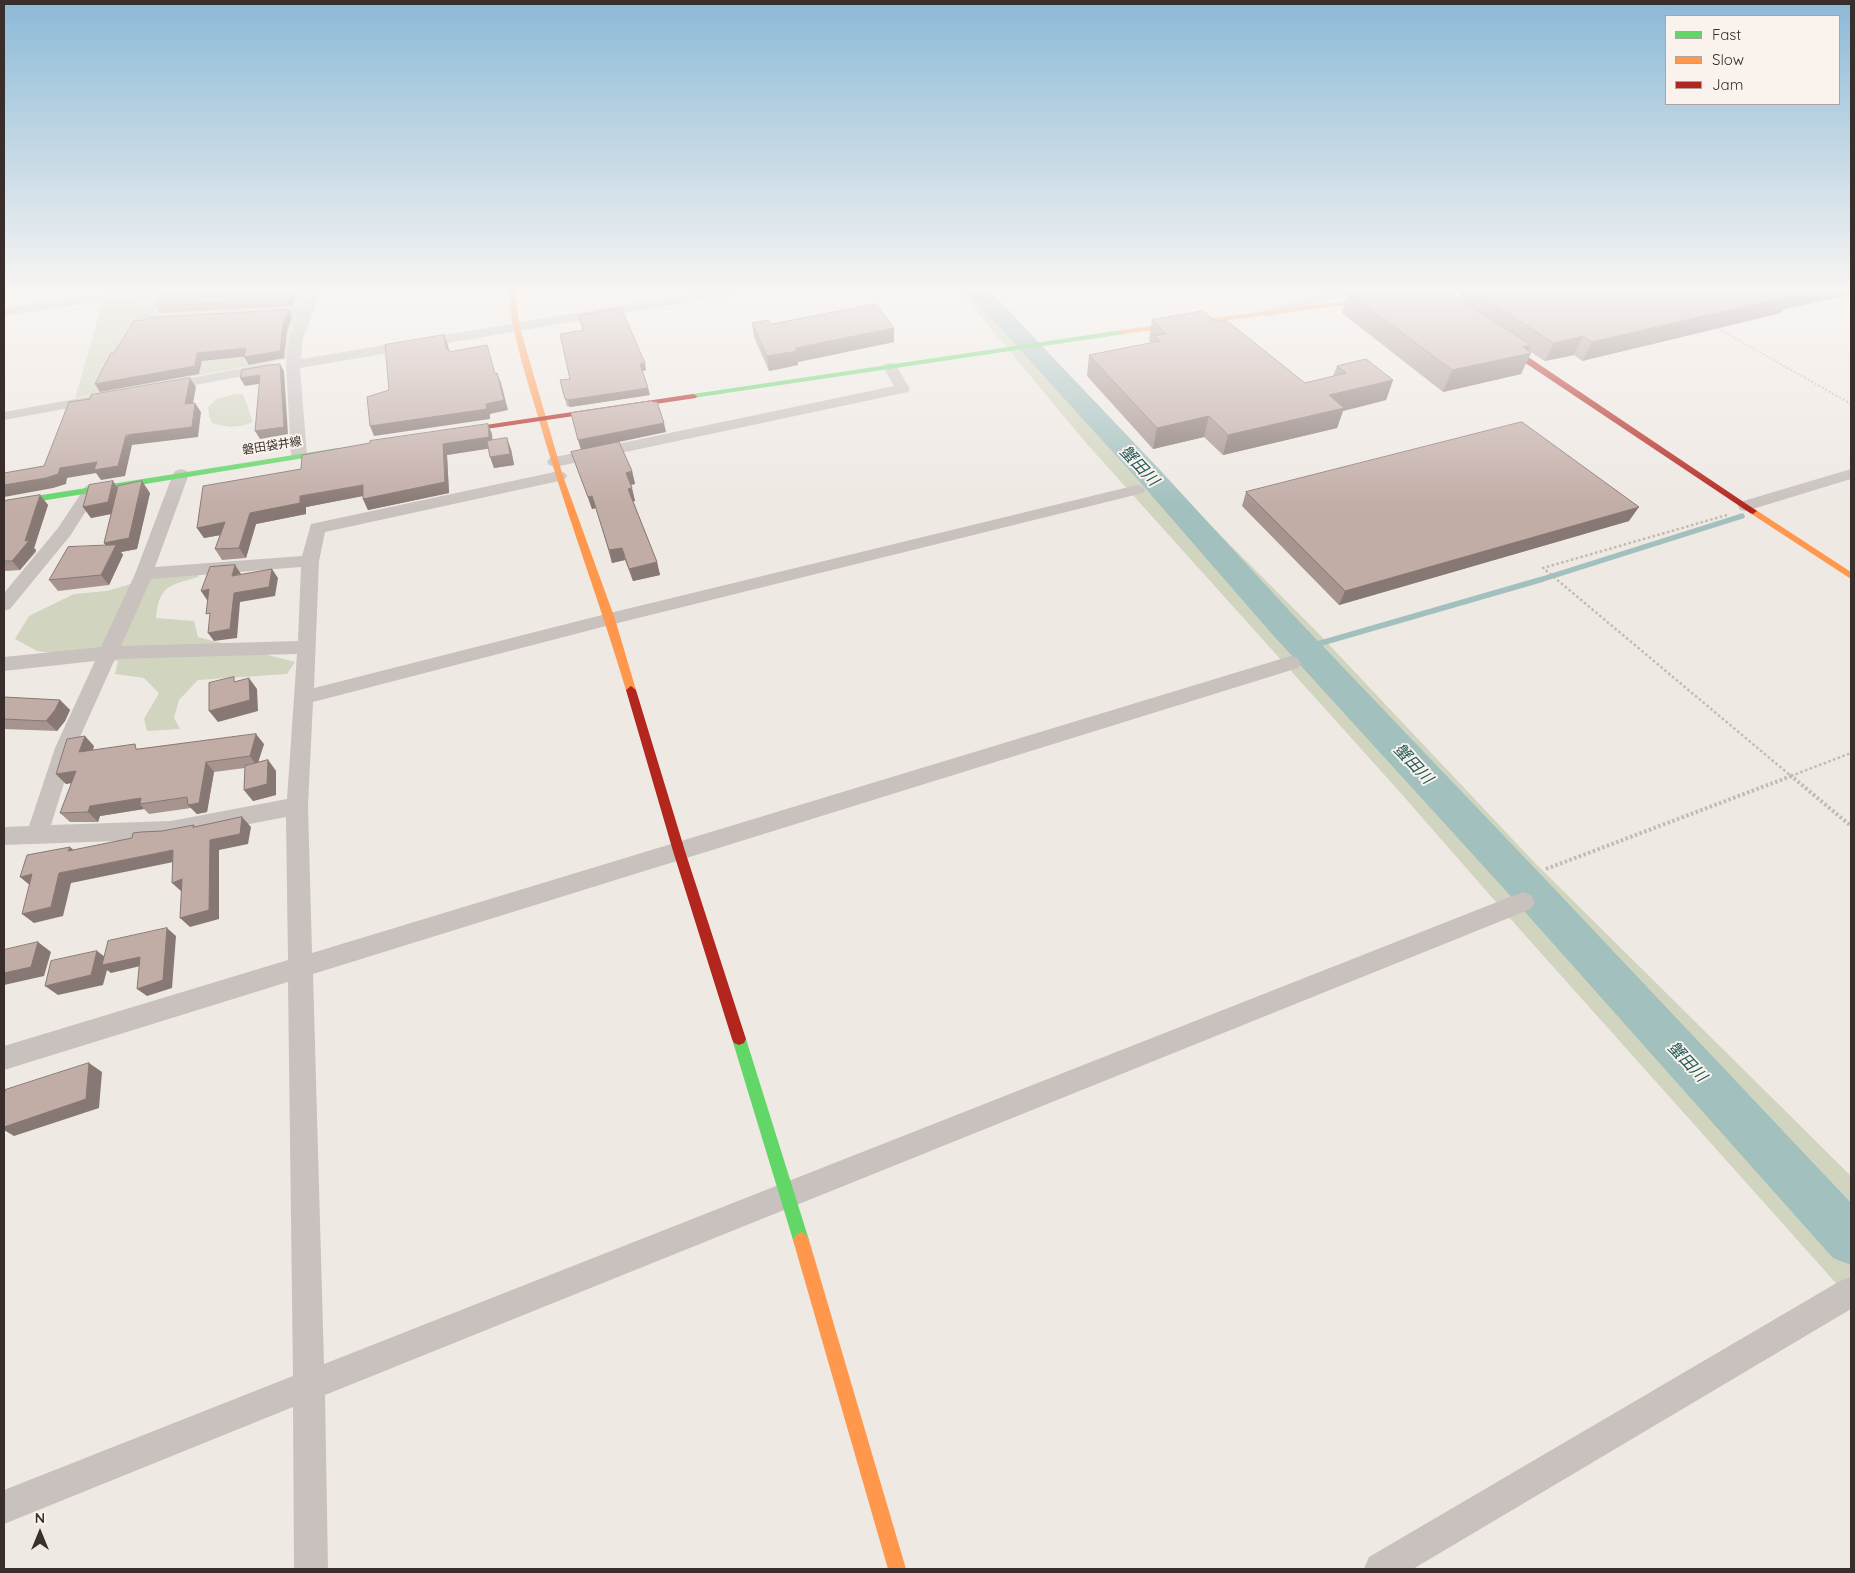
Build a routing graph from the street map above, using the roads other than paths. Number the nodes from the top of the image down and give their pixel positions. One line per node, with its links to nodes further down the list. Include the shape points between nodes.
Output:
1 (310, 361): 5 (street)
2 (526, 361): 10 (street)
3 (927, 361): 6 (street)
4 (1529, 361): 20 (street)
5 (294, 364): 7 (street); 13 (street)
6 (890, 367): 10 (street); 14 (street, via 903,389)
7 (147, 390)
8 (108, 397): 9 (street)
9 (4, 416)
10 (542, 418): 11 (street); 14 (street)
11 (445, 433)
12 (348, 448): 13 (street, 磐田袋井線)
13 (299, 456): 15 (street, 磐田袋井線)
14 (557, 469): 21 (street, via 317,528); 25 (street)
15 (181, 474): 17 (street, 磐田袋井線); 22 (street)
16 (1851, 474): 20 (street)
17 (92, 489): 19 (street, 磐田袋井線); 24 (street, via 64,532)
18 (1137, 490): 25 (street)
19 (4, 504)
20 (1748, 507): 23 (street)
21 (310, 561): 22 (street); 26 (street)
22 (144, 574): 27 (street)
23 (1851, 576)
24 (4, 605)
25 (610, 619): 30 (street); 34 (street)
26 (307, 647): 27 (street); 30 (street)
27 (109, 653): 29 (street); 32 (street, via 65,748)
28 (1291, 663): 34 (street)
29 (4, 664)
30 (304, 698): 31 (street)
31 (297, 806): 32 (street, via 171,830); 36 (street)
32 (37, 835): 33 (street)
33 (4, 836)
34 (679, 851): 36 (street); 38 (street)
35 (1523, 902): 38 (street)
36 (300, 967): 37 (street); 40 (street)
37 (4, 1058)
38 (788, 1194): 40 (street); 43 (street)
39 (1851, 1292): 44 (street)
40 (309, 1385): 41 (street); 42 (street)
41 (4, 1506)
42 (311, 1569)
43 (897, 1569)
44 (1381, 1569)

